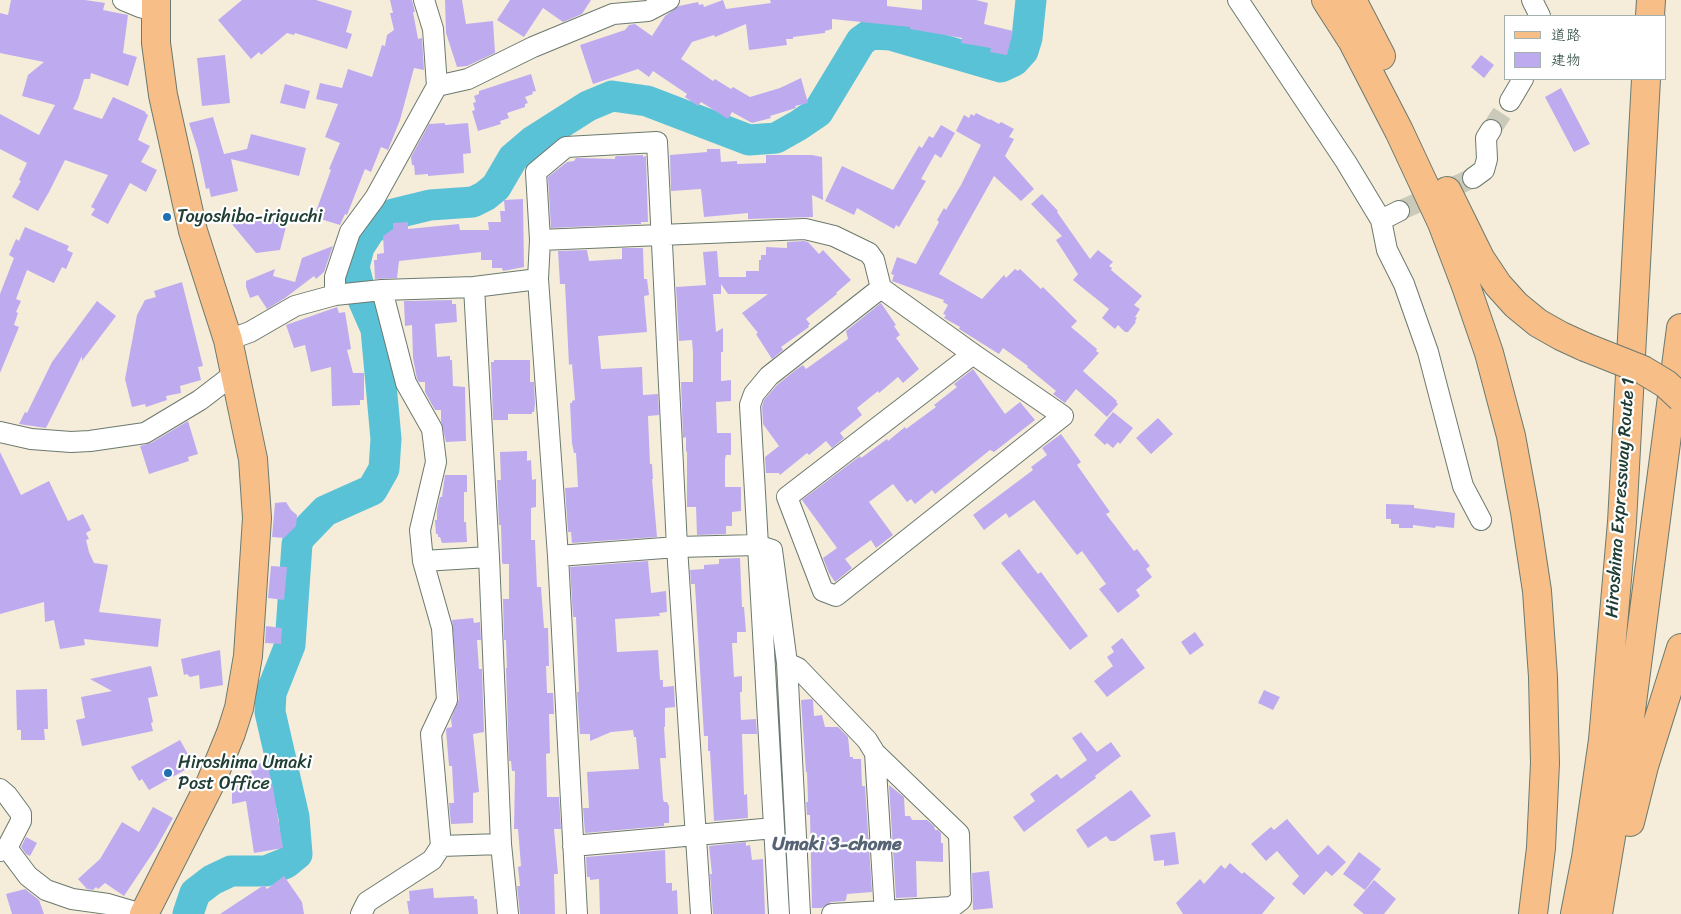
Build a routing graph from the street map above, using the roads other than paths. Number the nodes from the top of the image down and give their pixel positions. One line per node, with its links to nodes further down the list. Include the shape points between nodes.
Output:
1 (123, 0): 9 (street, via 140,7)
2 (424, 0): 14 (street, via 433,29)
3 (670, 0): 14 (street, via 648,11 613,14 533,47 468,79)
4 (1238, 0): 19 (street)
5 (1326, 0): 58 (main road, via 1399,131 1442,223 1489,353 1511,436 1536,591 1543,677 1545,762 1541,848)
6 (1352, 0): 31 (main road, bridge, via 1480,258 1498,285 1538,323 1585,347 1643,370)
7 (1532, 0): 10 (street)
8 (1651, 0): 11 (main road)
9 (155, 6): 28 (main road, via 159,70 168,120 193,230)
10 (1540, 15)
11 (1650, 15)
12 (1522, 80): 15 (street)
13 (1646, 80): 59 (main road, Hiroshima Expressway Route 1, via 1618,562 1603,740)
14 (437, 86): 26 (street, via 375,198 350,232 335,277)
15 (1510, 101)
16 (1491, 130): 17 (street, via 1486,138 1484,170)
17 (1473, 178)
18 (1398, 211): 19 (street)
19 (1381, 220): 33 (street, via 1387,250 1404,284 1428,352 1463,486)
20 (661, 235): 21 (street); 21 (street, via 657,142 566,148 536,172); 24 (street, via 805,229 834,236 869,253); 35 (street)
21 (540, 240): 22 (street)
22 (538, 279): 23 (street); 36 (street)
23 (474, 286): 25 (street); 37 (street)
24 (881, 288): 29 (street); 34 (street, via 769,376 754,394 750,405)
25 (377, 291): 26 (street); 38 (street, via 406,383 432,429 436,462 420,530)
26 (342, 295): 28 (street, via 295,306 250,332)
27 (1681, 328): 60 (main road, Hiroshima Expressway Route 1, via 1627,741)
28 (228, 340): 30 (main road)
29 (973, 354): 29 (street, via 787,497 823,591 836,596 1063,416)
30 (234, 374): 32 (street, via 200,400 144,432 71,442 31,439); 50 (main road, via 253,459 256,498 250,630 244,682 231,733 212,782)
31 (1681, 398)
32 (0, 432)
33 (1481, 520)
34 (757, 545): 35 (street); 40 (street, via 772,550); 43 (street)
35 (677, 547): 36 (street); 44 (street)
36 (558, 556): 47 (street)
37 (489, 557): 38 (street); 45 (street)
38 (422, 561): 46 (street, via 442,628 447,700 430,734)
39 (1681, 648): 61 (main road, via 1644,766)
40 (788, 663): 41 (street, via 798,668 867,740); 56 (street)
41 (875, 754): 49 (street); 49 (street, via 959,834 961,900 952,907)
42 (0, 789): 48 (street, via 21,814 21,822)
43 (774, 828): 44 (street); 55 (street)
44 (696, 834): 47 (street); 54 (street)
45 (501, 844): 46 (street); 52 (street)
46 (441, 846): 51 (street, via 432,860 367,902)
47 (573, 846): 53 (street)
48 (3, 849): 50 (street, via 46,890)
49 (885, 913): 57 (street)
50 (143, 914)
51 (361, 914)
52 (508, 914)
53 (577, 914)
54 (701, 914)
55 (779, 914)
56 (800, 914)
57 (832, 914)
58 (1533, 914)
59 (1575, 914)
60 (1598, 914)
61 (1610, 914)

